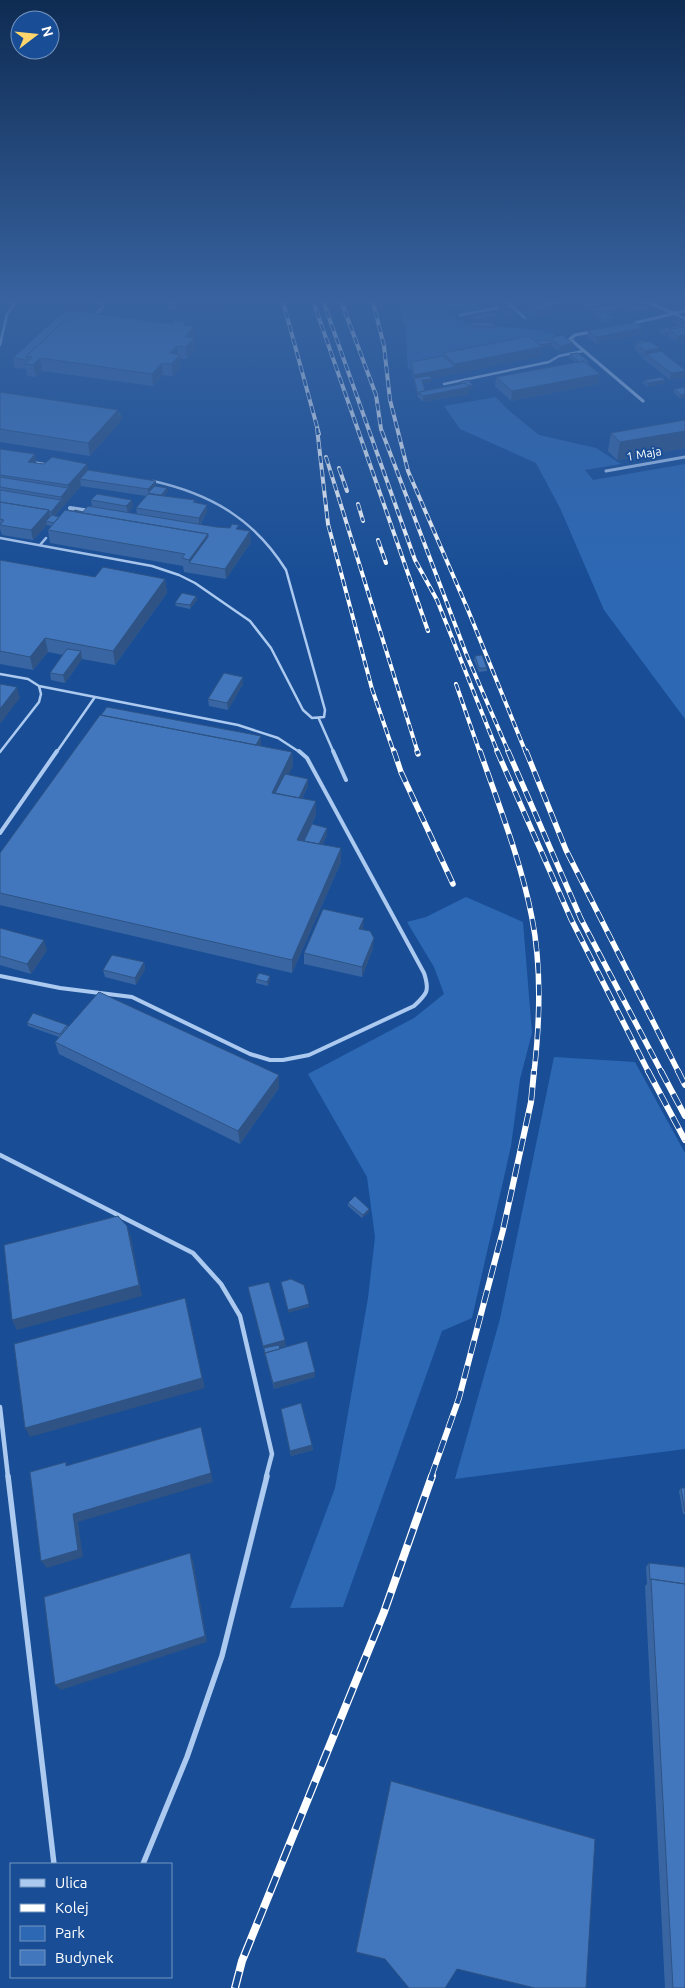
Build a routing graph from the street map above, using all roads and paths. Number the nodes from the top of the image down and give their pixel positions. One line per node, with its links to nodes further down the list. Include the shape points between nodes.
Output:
1 (631, 391): 2 (street)
2 (643, 400)
3 (685, 457): 6 (street, 1 Maja)
4 (26, 461): 5 (lane)
5 (51, 465)
6 (606, 471)
7 (148, 480): 16 (lane, via 177,487 226,509 274,550 286,570 325,710 324,717)
8 (70, 508): 9 (street)
9 (100, 513)
10 (0, 538): 12 (lane)
11 (46, 538): 12 (lane)
12 (40, 545): 16 (lane, via 152,566 195,583 250,621 271,648 302,710 309,717)
13 (0, 674): 14 (lane, via 28,679)
14 (39, 686): 15 (lane); 17 (lane, via 39,702)
15 (95, 697): 19 (lane); 20 (lane, via 249,728 302,752 424,972 428,985 426,994 414,1006 309,1056 270,1060 250,1054 132,997)
16 (319, 719): 18 (lane)
17 (0, 752)
18 (346, 780)
19 (0, 833)
20 (0, 976)
21 (0, 1155): 24 (lane, via 193,1253 216,1278 240,1316 272,1454 222,1656 187,1757)
22 (0, 1407): 23 (lane)
23 (54, 1863)
24 (143, 1863)

